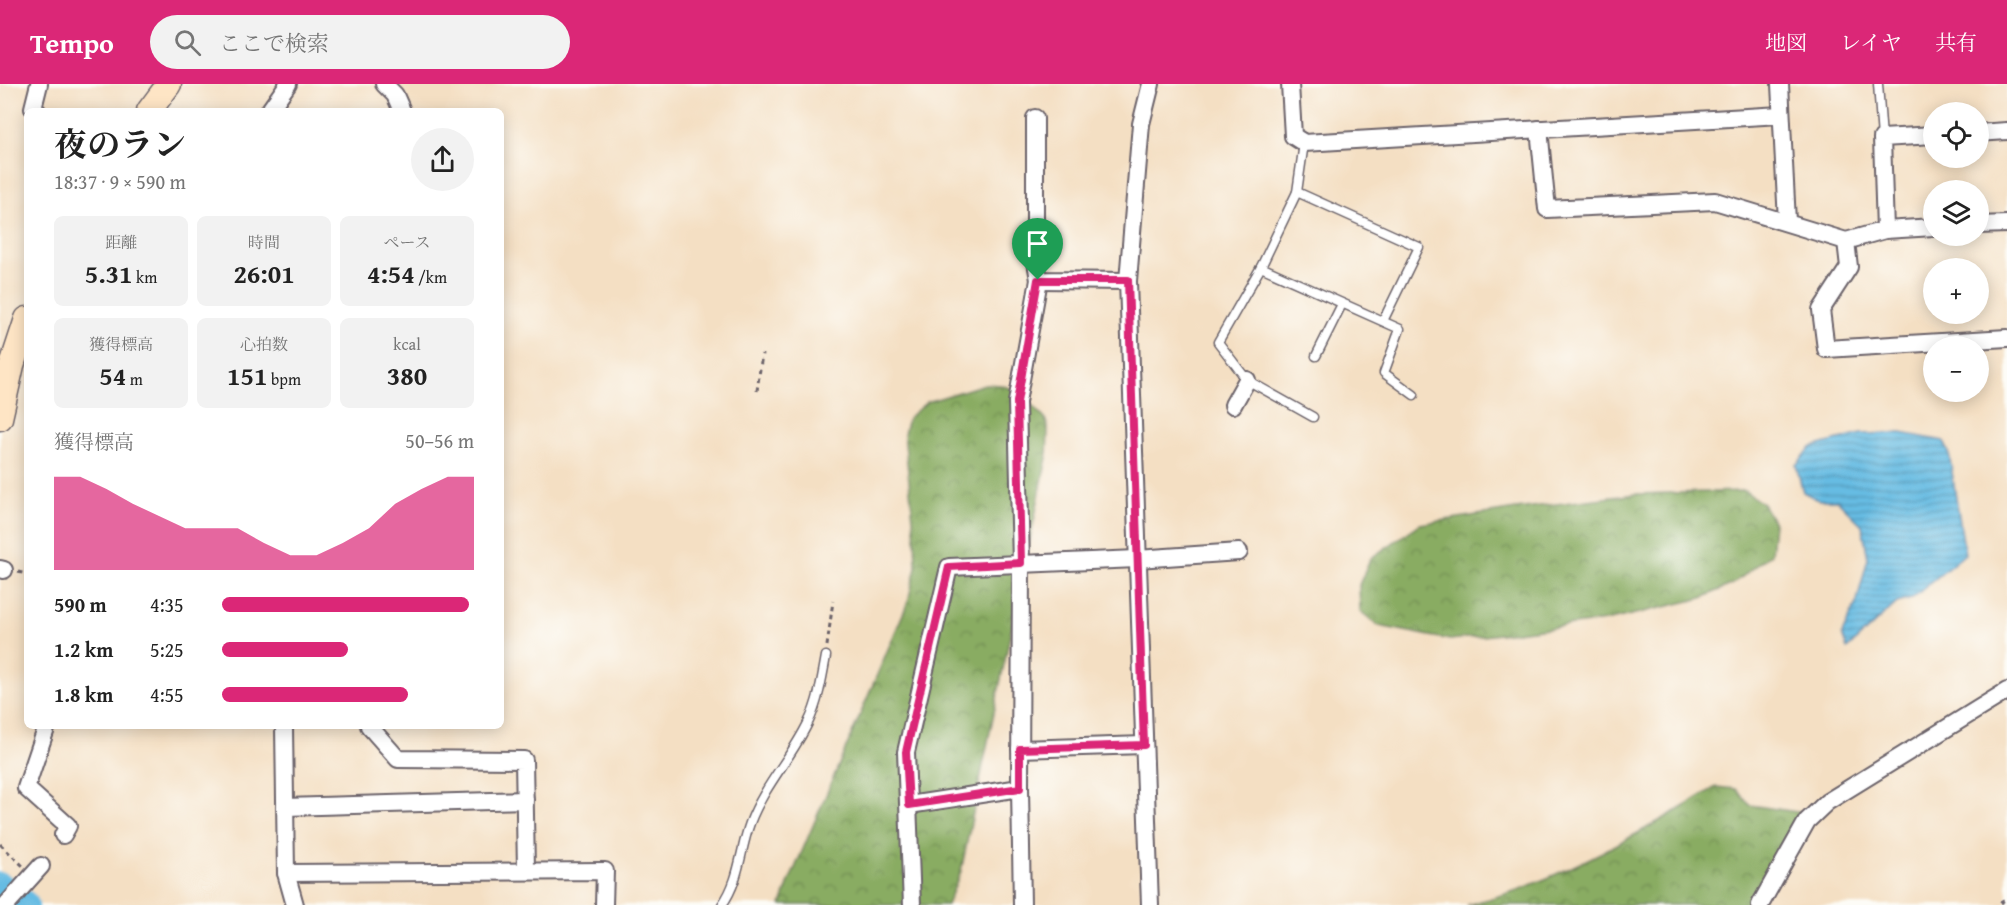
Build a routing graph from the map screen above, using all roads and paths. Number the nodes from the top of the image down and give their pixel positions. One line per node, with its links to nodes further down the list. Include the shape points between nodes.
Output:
1 (39, 84): 9 (street)
2 (170, 84): 10 (street)
3 (288, 84): 11 (street)
4 (384, 84): 12 (street)
5 (1150, 84): 30 (street, via 1141,124)
6 (1290, 84): 20 (street, via 1293,136)
7 (1780, 84): 13 (street)
8 (1878, 84): 19 (lane)
9 (33, 108)
10 (151, 108)
11 (271, 108)
12 (401, 108)
13 (1782, 115): 15 (street); 22 (street)
14 (1035, 118): 29 (street)
15 (1539, 129): 20 (street); 22 (street, via 1547,209 1715,201)
16 (2007, 131): 17 (street)
17 (1989, 132)
18 (1923, 136): 19 (street)
19 (1882, 138): 26 (street)
20 (1304, 143): 21 (lane)
21 (1297, 192): 28 (lane); 32 (lane, via 1419,247)
22 (1787, 222): 27 (street)
23 (2007, 224): 24 (street)
24 (1989, 225)
25 (1923, 228): 26 (street)
26 (1886, 230): 27 (street)
27 (1846, 241): 34 (street, via 1849,267 1821,310 1826,349)
28 (1262, 267): 31 (lane); 37 (lane, via 1218,342)
29 (1038, 280): 30 (street); 45 (street, via 1017,402)
30 (1128, 280): 44 (street)
31 (1342, 304): 32 (lane); 36 (lane)
32 (1383, 321): 39 (lane, via 1400,329 1384,373)
33 (24, 328): 42 (street)
34 (2007, 338)
35 (762, 354): 38 (path)
36 (1316, 357)
37 (1247, 380): 40 (street); 41 (lane)
38 (757, 391)
39 (1414, 395)
40 (1233, 405)
41 (1313, 417)
42 (0, 418)
43 (1239, 552): 44 (street)
44 (1137, 559): 45 (street); 52 (street)
45 (1021, 563): 53 (street); 56 (street, via 949,567 906,752)
46 (833, 601): 47 (path)
47 (826, 656): 68 (lane, via 821,688 808,723 764,792 750,824 741,863)
48 (2007, 692): 72 (street, via 1827,802 1807,821)
49 (46, 729): 58 (street, via 26,788 68,826)
50 (284, 729): 57 (street)
51 (372, 729): 55 (street, via 398,759 524,760)
52 (1144, 745): 53 (street); 71 (street)
53 (1020, 749): 54 (street)
54 (1020, 788): 56 (street); 70 (street)
55 (525, 800): 57 (street); 60 (street)
56 (909, 805): 69 (street)
57 (285, 807): 62 (street)
58 (63, 835)
59 (0, 844): 61 (path, via 29,872)
60 (526, 870): 62 (street); 67 (street, via 605,871)
61 (36, 871): 65 (street)
62 (285, 873): 66 (street)
63 (2007, 899): 64 (path)
64 (2000, 903)
65 (6, 905)
66 (295, 905)
67 (604, 905)
68 (722, 905)
69 (912, 905)
70 (1022, 905)
71 (1150, 905)
72 (1760, 905)

